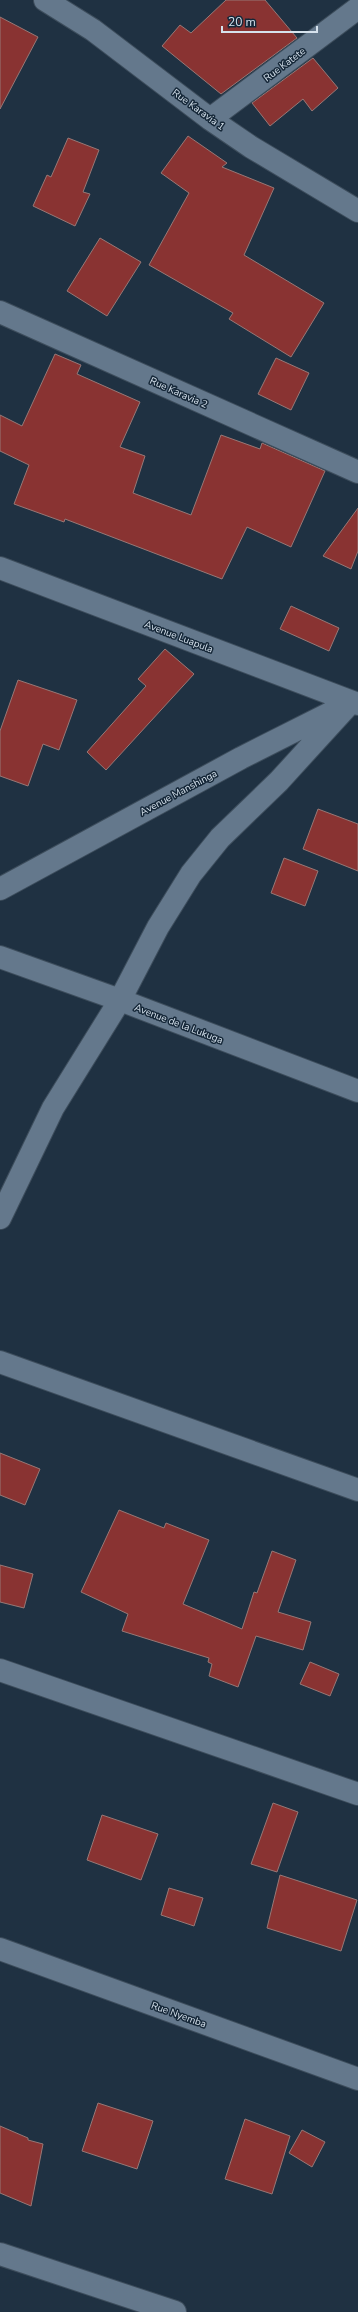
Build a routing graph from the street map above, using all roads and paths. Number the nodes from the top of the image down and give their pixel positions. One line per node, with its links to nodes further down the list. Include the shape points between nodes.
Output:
1 (45, 0): 3 (street, Rue Karavia 1, via 94,30)
2 (358, 8): 3 (street, Rue Katete)
3 (210, 119): 4 (street, Rue Karavia 1, via 310,184)
4 (358, 211)
5 (0, 312): 6 (street, Rue Karavia 2)
6 (358, 472)
7 (0, 568): 8 (street, Avenue Luapula)
8 (356, 701): 9 (street, Avenue Manshinga, via 221,769); 11 (street, via 220,838 191,874 158,927)
9 (0, 889)
10 (0, 957): 11 (street, Avenue de la Lukuga)
11 (120, 1000): 12 (street, Avenue de la Lukuga); 13 (street, via 52,1108)
12 (358, 1091)
13 (0, 1218)
14 (0, 1362): 15 (street)
15 (358, 1490)
16 (0, 1670): 17 (street)
17 (358, 1794)
18 (0, 1949): 19 (street, Rue Nyemba)
19 (358, 2079)
20 (0, 2254): 21 (street)
21 (175, 2312)

